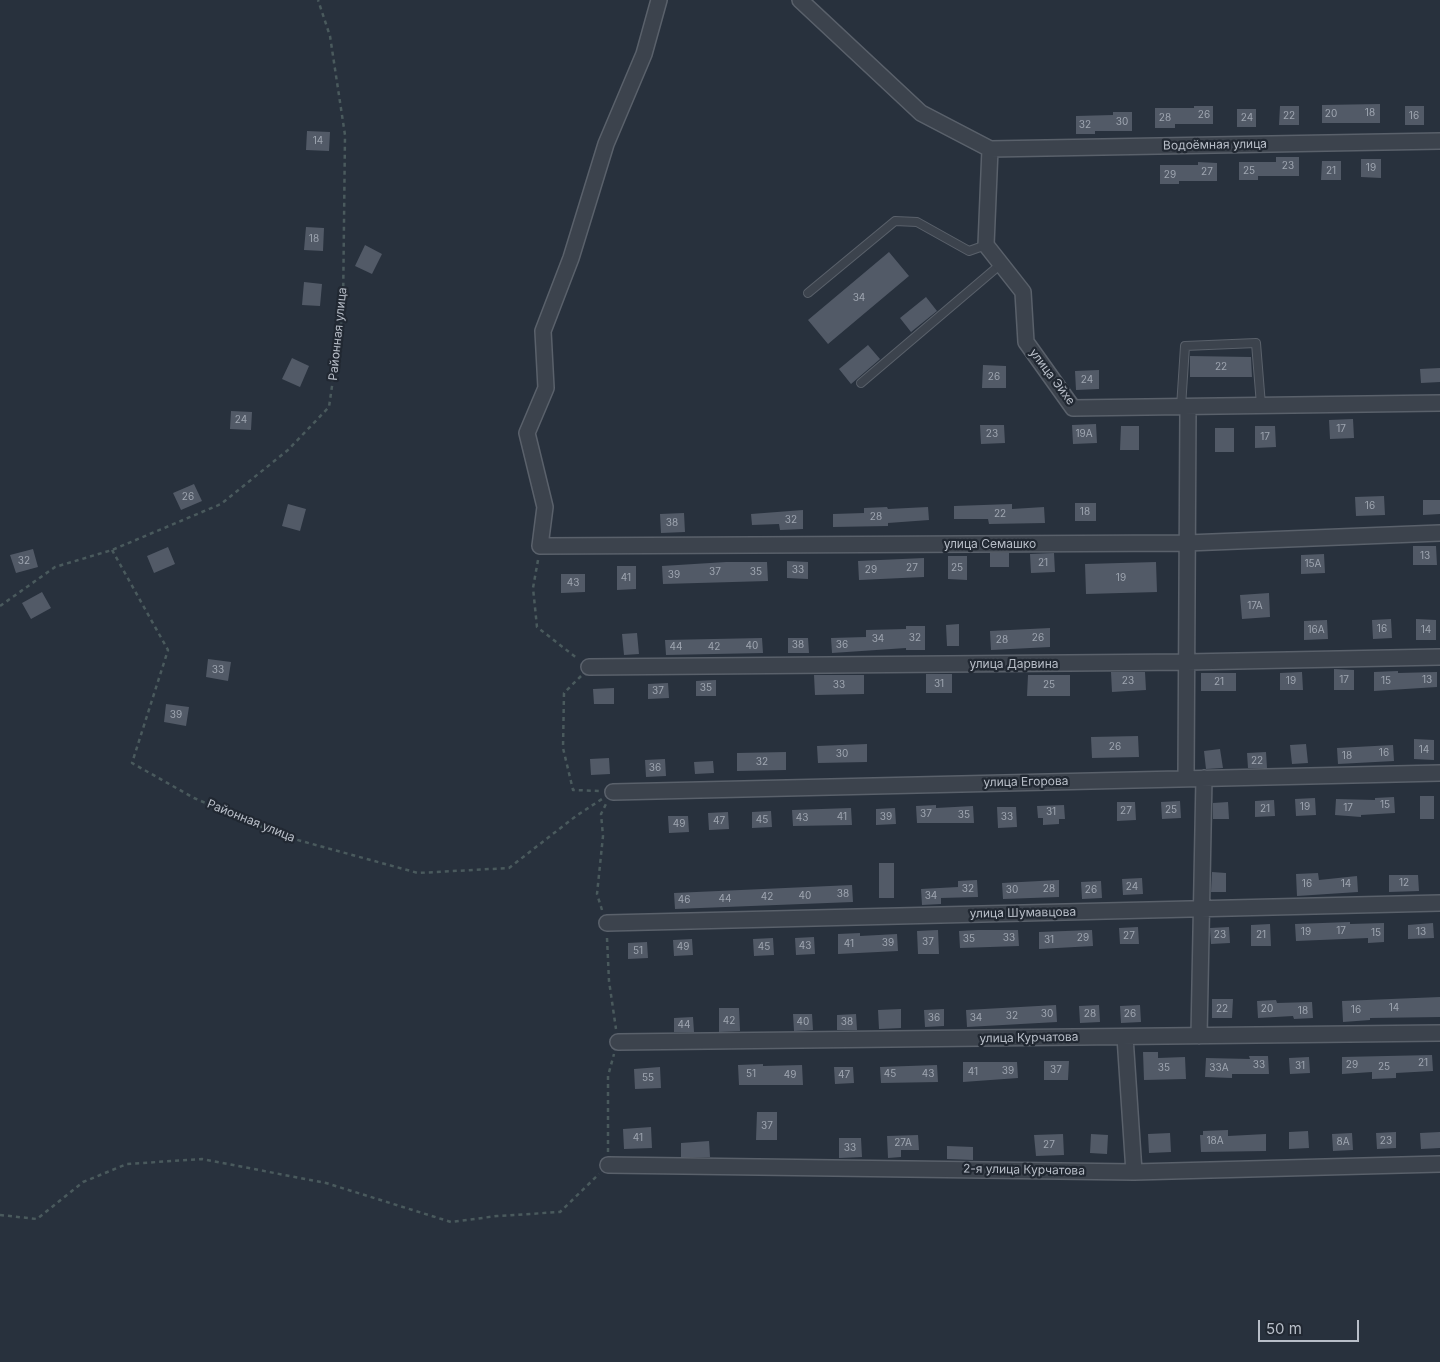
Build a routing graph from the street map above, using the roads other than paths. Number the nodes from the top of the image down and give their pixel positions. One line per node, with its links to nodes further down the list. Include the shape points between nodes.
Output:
1 (660, 0): 13 (street, улица Семашко, via 644,54 606,144 571,258 544,330 546,388 527,433 545,507 540,546)
2 (800, 0): 4 (street, via 921,113)
3 (1440, 141): 4 (street, Водоёмная улица)
4 (990, 149): 5 (street)
5 (986, 245): 6 (street, улица Эйхе); 7 (lane, via 969,251 917,222 895,221)
6 (1001, 264): 8 (lane); 11 (street, улица Эйхе, via 1023,292 1026,342 1073,408)
7 (808, 293)
8 (861, 383)
9 (1440, 403): 10 (street, улица Эйхе)
10 (1261, 405): 11 (street, улица Эйхе); 11 (lane, via 1256,344 1186,346)
11 (1185, 407): 13 (street)
12 (1440, 533): 13 (street, улица Семашко)
13 (1187, 542): 15 (street)
14 (1440, 657): 15 (street, улица Дарвина)
15 (1187, 662): 16 (street, улица Дарвина); 19 (street)
16 (589, 668)
17 (1440, 773): 18 (street, улица Егорова)
18 (1204, 778): 19 (street, улица Егорова); 22 (street)
19 (1186, 779): 20 (street, улица Егорова)
20 (613, 792)
21 (1440, 903): 22 (street, улица Шумавцова)
22 (1202, 908): 23 (street, улица Шумавцова); 25 (street)
23 (607, 923)
24 (1440, 1034): 25 (street, улица Курчатова)
25 (1199, 1036): 26 (street, улица Курчатова)
26 (1125, 1037): 27 (street, улица Курчатова); 30 (street)
27 (618, 1042)
28 (1440, 1164): 30 (street, 2-я улица Курчатова)
29 (608, 1165): 30 (street, 2-я улица Курчатова)
30 (1134, 1172)

